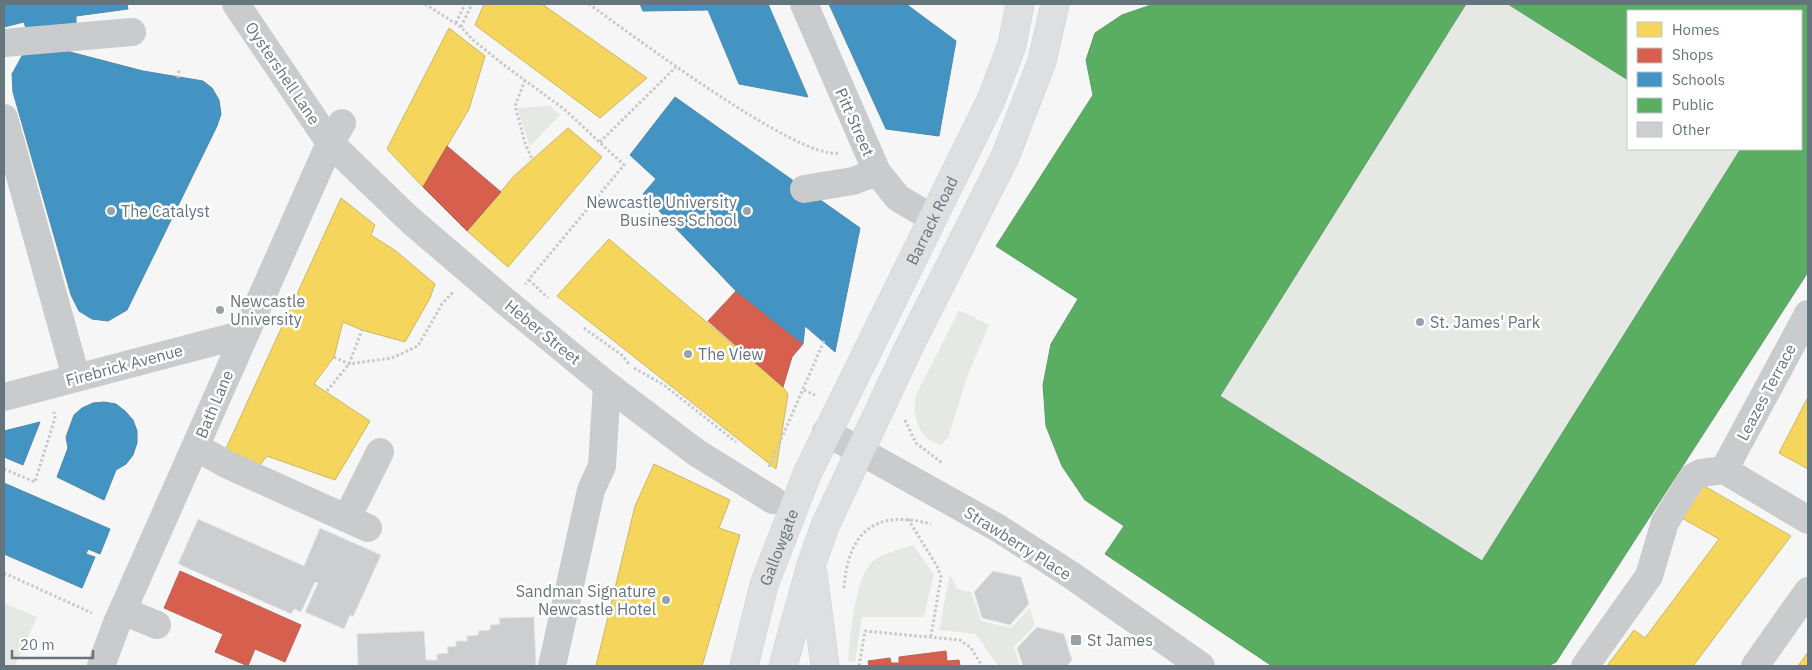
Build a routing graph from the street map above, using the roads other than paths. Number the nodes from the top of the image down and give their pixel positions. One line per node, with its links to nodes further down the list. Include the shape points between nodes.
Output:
1 (236, 4): 8 (street, Oystershell Lane)
2 (804, 4): 9 (street, Pitt Street)
3 (1055, 4): 19 (main road, via 1051,30 1029,99 1005,158)
4 (1017, 8): 11 (main road, Barrack Road, via 1003,72)
5 (132, 32): 6 (street)
6 (4, 43)
7 (4, 118): 14 (street)
8 (336, 133): 13 (street, Bath Lane); 15 (street, Heber Street, via 410,220)
9 (877, 172): 10 (street, via 853,181); 11 (street, Pitt Street, via 898,198)
10 (804, 189)
11 (932, 218): 17 (main road, Barrack Road)
12 (1808, 314): 21 (street, Leazes Terrace)
13 (244, 334): 14 (street, Firebrick Avenue); 18 (street, Bath Lane)
14 (76, 377): 16 (street, Firebrick Avenue)
15 (607, 385): 22 (street, Heber Street, via 697,453); 29 (street, via 602,466 591,490)
16 (4, 397)
17 (826, 432): 19 (street, Strawberry Place); 30 (main road, Gallowgate, via 775,553)
18 (196, 447): 20 (street, via 228,465 357,523); 26 (street, Bath Lane)
19 (860, 450): 24 (main road); 33 (street, Strawberry Place, via 1030,548)
20 (380, 452)
21 (1724, 470): 23 (street); 34 (street, via 1701,472 1693,477 1663,527 1649,576)
22 (773, 500)
23 (1808, 520)
24 (811, 565): 31 (main road); 32 (main road)
25 (1808, 591): 35 (street)
26 (120, 617): 27 (street); 28 (street, Bath Lane)
27 (157, 625)
28 (101, 666)
29 (552, 666)
30 (744, 666)
31 (783, 666)
32 (825, 666)
33 (1201, 666)
34 (1585, 666)
35 (1755, 666)

